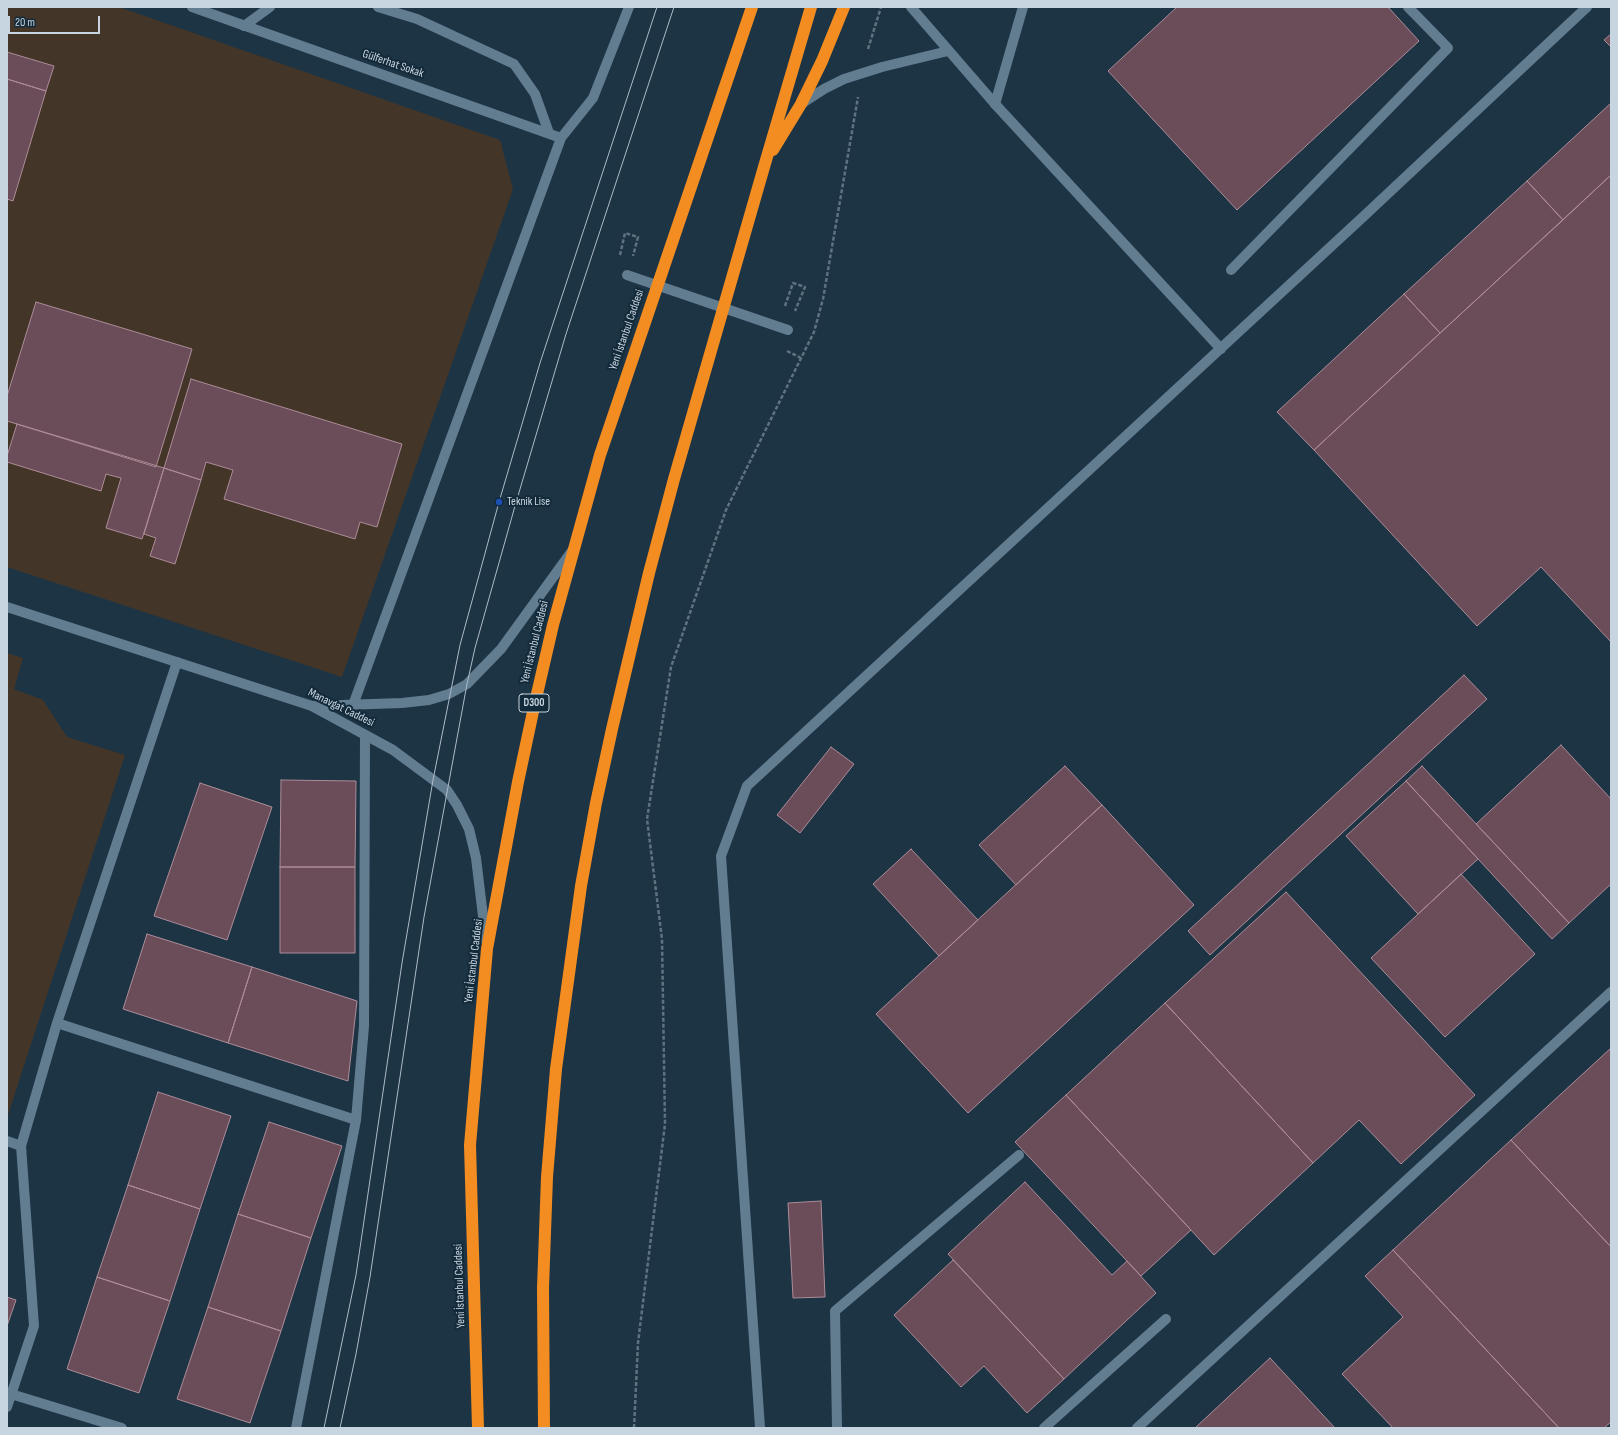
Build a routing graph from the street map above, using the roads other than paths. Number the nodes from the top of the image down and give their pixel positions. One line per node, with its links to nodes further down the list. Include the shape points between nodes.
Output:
1 (192, 7): 12 (street, Gülferhat Sokak)
2 (270, 7): 12 (street)
3 (378, 7): 16 (street, via 417,18 514,64 535,94)
4 (629, 7): 17 (street, via 593,98)
5 (752, 7): 23 (highway, Yeni İstanbul Caddesi / D300, via 628,370)
6 (812, 7): 18 (highway)
7 (844, 7): 14 (highway)
8 (911, 7): 13 (street)
9 (1023, 7): 15 (street)
10 (1408, 7): 19 (street, via 1448,48)
11 (1587, 7): 22 (street)
12 (244, 26): 16 (street, Gülferhat Sokak)
13 (948, 51): 14 (street, via 862,74 824,89); 15 (street)
14 (801, 104): 18 (highway)
15 (995, 104): 22 (street)
16 (549, 133): 17 (street, Gülferhat Sokak)
17 (561, 138): 26 (street)
18 (764, 167): 42 (highway, via 649,572 612,729 581,886 556,1069 547,1177)
19 (1231, 270)
20 (628, 275): 21 (street)
21 (788, 330)
22 (1221, 348): 43 (street, via 748,786 721,856)
23 (573, 550): 26 (street, via 501,649 467,684 449,694 429,700); 29 (highway, Yeni İstanbul Caddesi / D300, via 534,707)
24 (7, 607): 25 (street, Manavgat Caddesi)
25 (177, 662): 27 (street, Manavgat Caddesi); 31 (street)
26 (353, 705): 27 (street)
27 (312, 706): 28 (street, Manavgat Caddesi)
28 (365, 735): 29 (street, Manavgat Caddesi, via 393,750 447,790 457,804 469,829 476,858); 32 (street, via 364,1026)
29 (487, 949): 41 (highway, Yeni İstanbul Caddesi / D300, via 470,1145)
30 (1611, 992): 46 (street)
31 (57, 1023): 32 (street); 34 (street)
32 (356, 1120): 40 (street)
33 (7, 1141): 34 (street)
34 (22, 1146): 37 (street, via 34,1326)
35 (1019, 1155): 44 (street, via 834,1311)
36 (1166, 1319): 45 (street)
37 (11, 1394): 38 (street); 39 (street)
38 (7, 1407)
39 (122, 1428)
40 (296, 1428)
41 (478, 1428)
42 (544, 1428)
43 (760, 1428)
44 (837, 1428)
45 (1044, 1428)
46 (1137, 1428)

